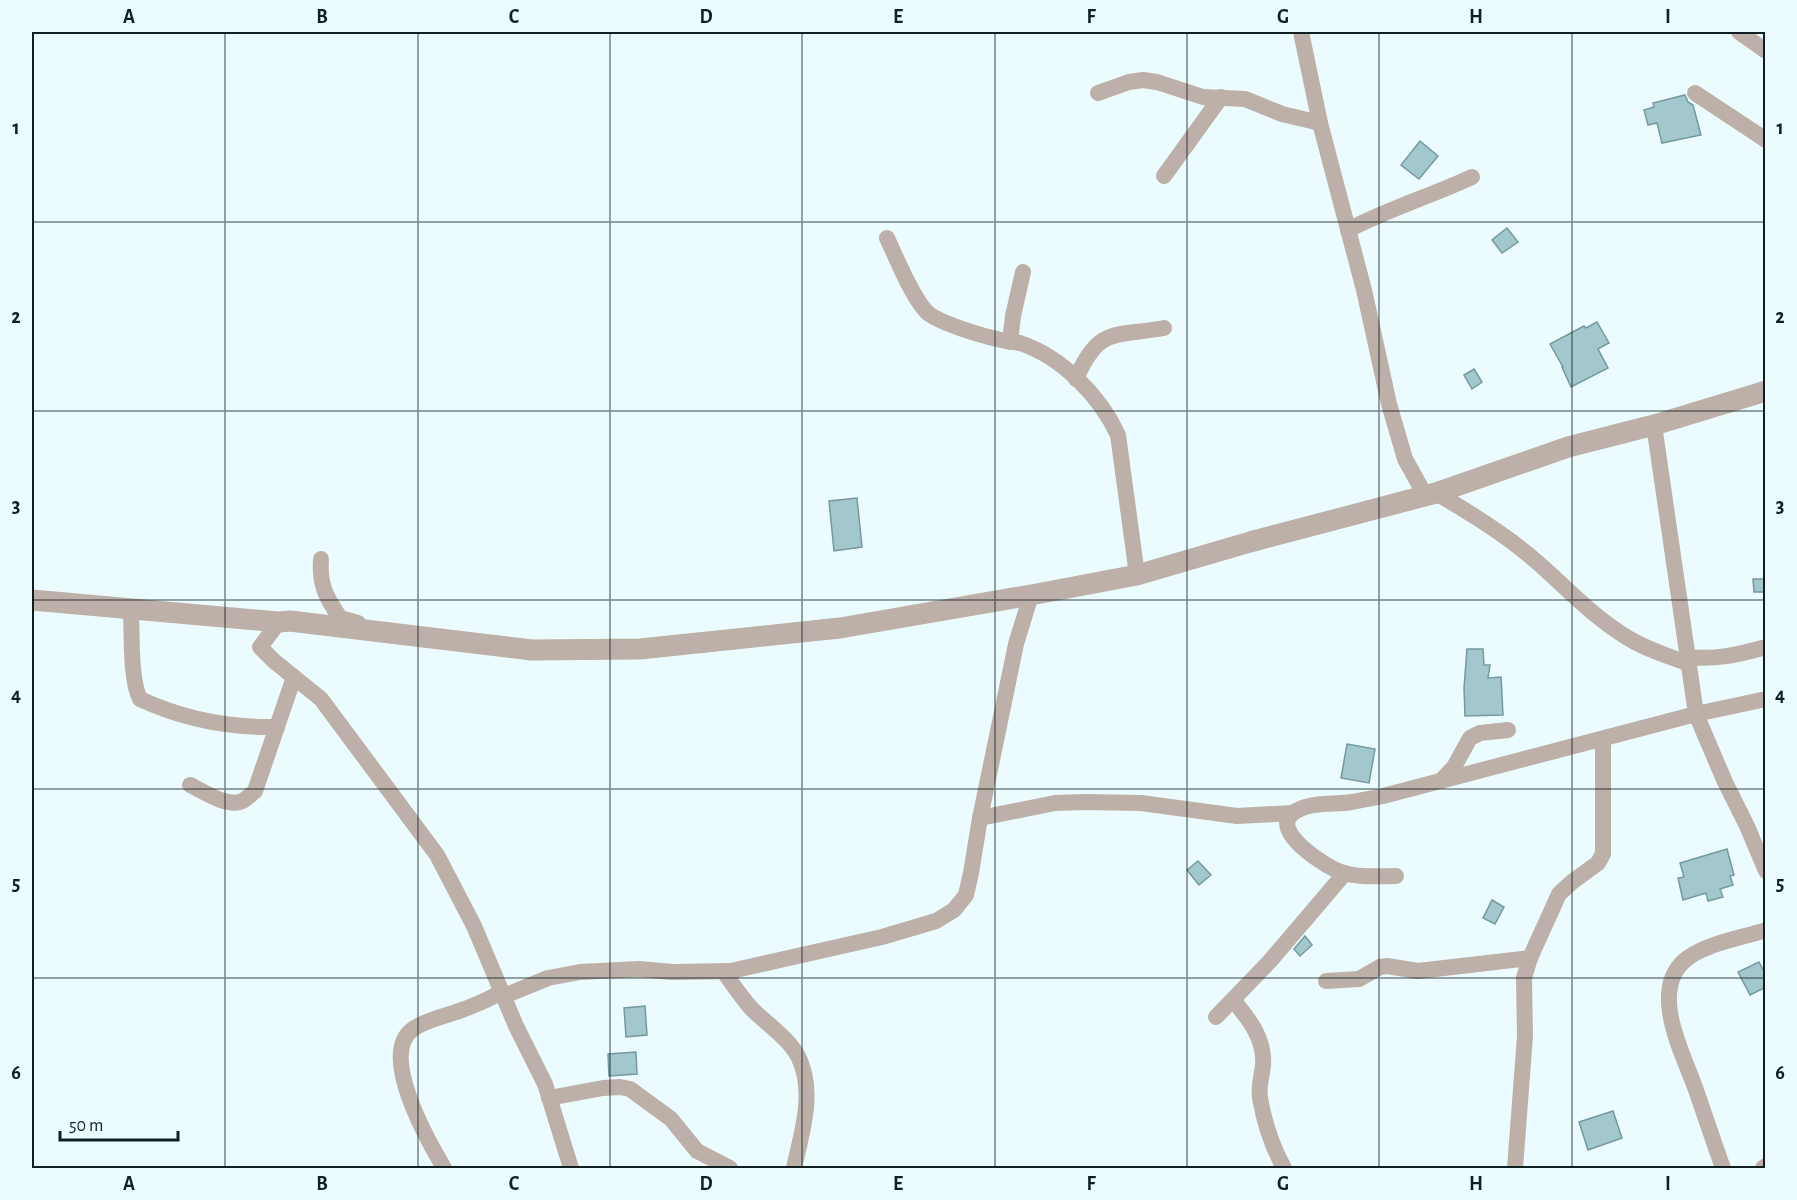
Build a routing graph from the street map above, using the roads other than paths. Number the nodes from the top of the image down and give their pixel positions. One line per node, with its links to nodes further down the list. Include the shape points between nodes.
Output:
1 (1301, 32): 7 (street)
2 (1739, 32): 3 (street)
3 (1766, 51)
4 (1098, 93): 6 (street, via 1143,80 1203,97)
5 (1695, 93): 8 (street)
6 (1221, 97): 7 (street, via 1245,99 1282,114); 9 (street)
7 (1320, 123): 11 (street)
8 (1766, 140)
9 (1164, 176)
10 (1472, 177): 11 (street)
11 (1348, 230): 19 (street, via 1404,459)
12 (887, 238): 15 (street, via 928,313)
13 (1023, 272): 15 (street)
14 (1164, 328): 16 (street, via 1109,336 1100,341 1085,357)
15 (1011, 342): 16 (street, via 1047,357)
16 (1076, 379): 21 (street, via 1110,416 1118,435)
17 (1766, 391): 18 (street)
18 (1654, 425): 19 (street, via 1568,447); 28 (street)
19 (1430, 494): 21 (street); 28 (street, via 1475,516 1525,551 1627,638 1658,653)
20 (321, 559): 26 (street, via 323,591 340,618)
21 (1137, 575): 22 (street)
22 (1031, 595): 26 (street, via 840,628 640,649 532,650); 38 (street, via 1016,644)
23 (32, 600): 24 (street)
24 (131, 609): 25 (street); 32 (street, via 140,699 229,726)
25 (279, 622): 26 (street); 29 (street, via 260,647)
26 (386, 632)
27 (1766, 647): 28 (street, via 1725,657)
28 (1687, 660): 31 (street)
29 (294, 677): 32 (street); 46 (street, via 321,699 437,855)
30 (1766, 699): 31 (street)
31 (1696, 714): 34 (street); 39 (street)
32 (277, 727): 36 (street, via 255,791 242,802 223,800)
33 (1508, 730): 35 (street, via 1470,738)
34 (1603, 739): 35 (street); 43 (street, via 1603,854 1598,863 1559,894)
35 (1441, 782): 37 (street, via 1372,798 1315,805)
36 (190, 785)
37 (1293, 813): 38 (street, via 1237,816 1141,803 1085,802 1054,803); 40 (street, via 1287,821 1298,843 1318,860)
38 (980, 818): 44 (street, via 966,895 954,910 936,921 882,937)
39 (1766, 871)
40 (1345, 873): 41 (street); 47 (street)
41 (1396, 876)
42 (1766, 930): 56 (street, via 1699,951 1684,960 1673,974 1671,1019 1678,1048)
43 (1530, 958): 45 (street, via 1418,971 1388,966 1359,979); 55 (street, via 1524,978 1525,1036)
44 (723, 971): 46 (street, via 580,972 548,978); 53 (street, via 801,1061 806,1081 804,1126)
45 (1326, 981)
46 (503, 994): 49 (street); 50 (street, via 426,1022 404,1039 400,1053 410,1103)
47 (1233, 1000): 48 (street); 54 (street, via 1248,1017 1262,1047 1260,1098)
48 (1216, 1017)
49 (549, 1098): 51 (street); 52 (street, via 603,1088 630,1089 671,1119 697,1151)
50 (444, 1168)
51 (571, 1168)
52 (730, 1168)
53 (794, 1168)
54 (1284, 1168)
55 (1515, 1168)
56 (1723, 1168)

